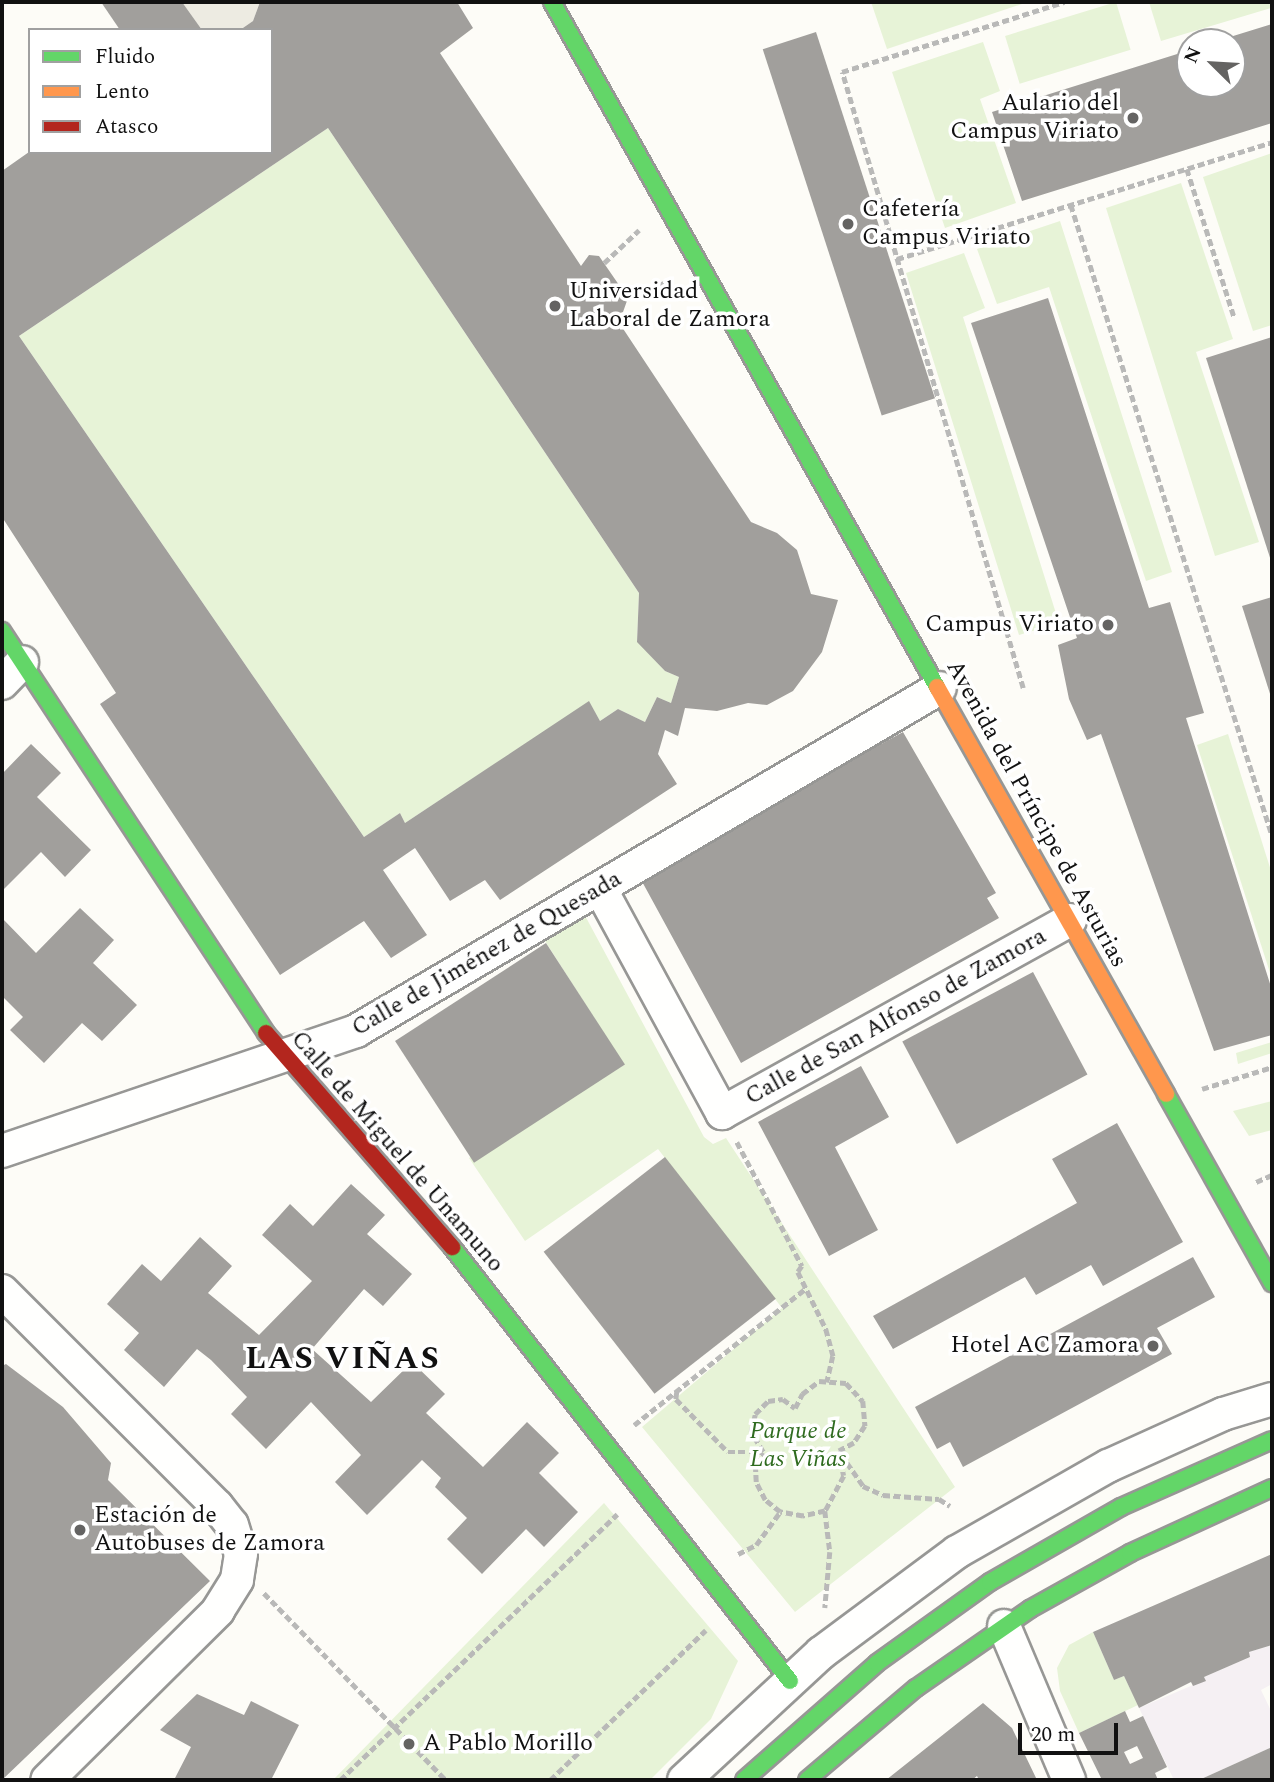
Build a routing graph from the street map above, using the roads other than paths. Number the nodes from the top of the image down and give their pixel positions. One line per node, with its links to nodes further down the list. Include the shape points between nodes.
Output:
1 (552, 2): 4 (main road, Avenida del Príncipe de Asturias)
2 (2, 631): 3 (main road, Calle de Miguel de Unamuno)
3 (12, 673): 7 (main road, Calle de Miguel de Unamuno)
4 (940, 688): 5 (street, Calle de Jiménez de Quesada); 6 (main road, Avenida del Príncipe de Asturias)
5 (601, 890): 6 (street, Calle de San Alfonso de Zamora, via 722,1113); 7 (street, Calle de Jiménez de Quesada, via 362,1028)
6 (1070, 920): 9 (main road, Avenida del Príncipe de Asturias)
7 (282, 1055): 8 (street, Calle de Jiménez de Quesada); 15 (main road, Calle de Miguel de Unamuno, via 440,1231)
8 (2, 1151)
9 (1272, 1283)
10 (2, 1291): 16 (street, via 225,1515 239,1540 239,1568 232,1592 218,1611)
11 (1272, 1399): 15 (street, via 1171,1436 1026,1510 904,1589)
12 (1272, 1440): 18 (main road, via 1121,1507 990,1582 877,1663)
13 (1272, 1488): 14 (main road, via 1119,1559)
14 (1004, 1626): 19 (main road, via 896,1704); 20 (street)
15 (790, 1681): 17 (street)
16 (47, 1780)
17 (684, 1780)
18 (744, 1780)
19 (807, 1780)
20 (1069, 1780)

